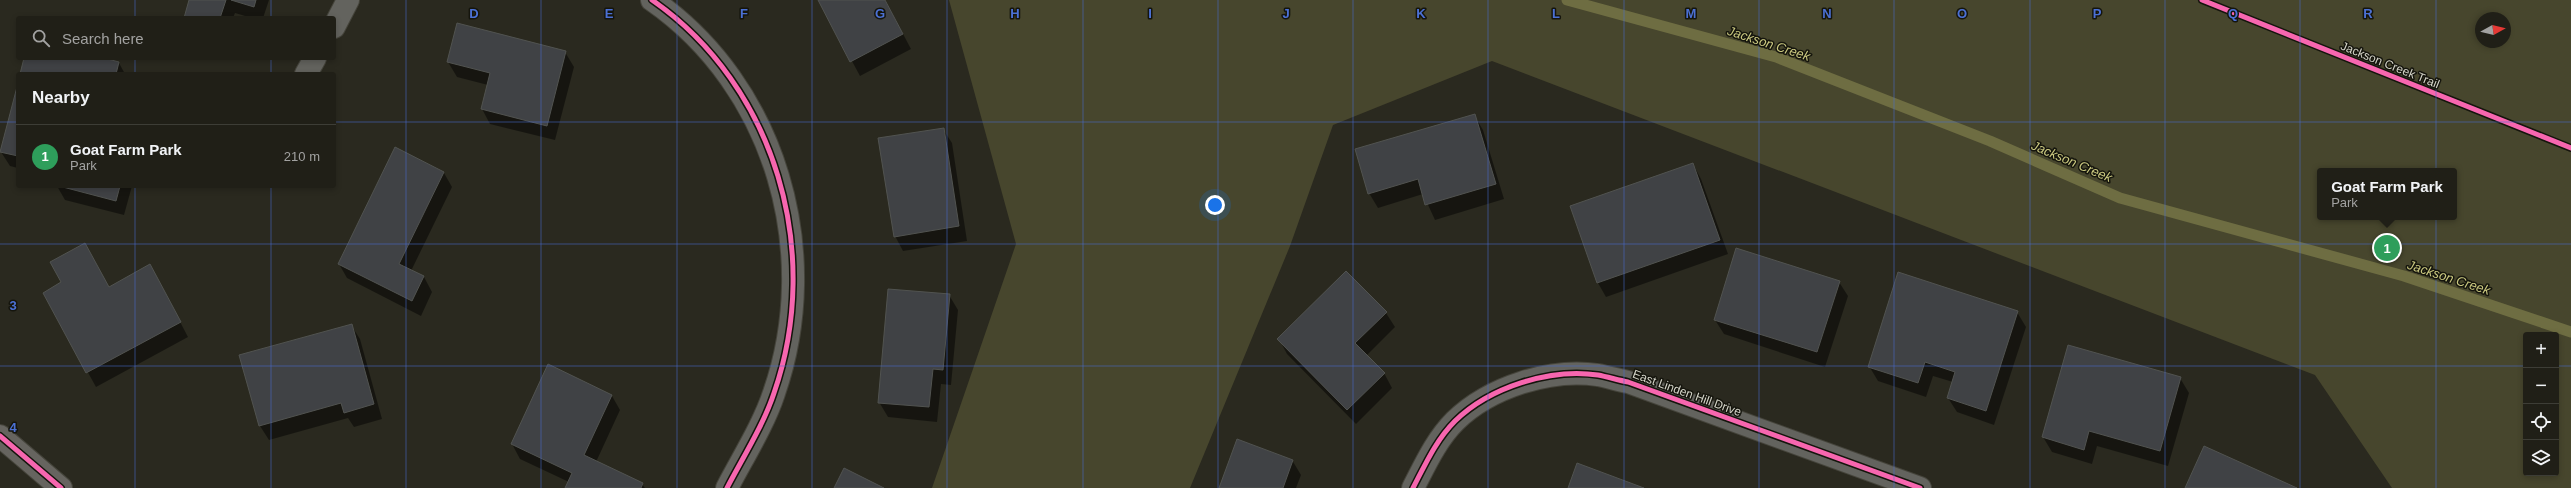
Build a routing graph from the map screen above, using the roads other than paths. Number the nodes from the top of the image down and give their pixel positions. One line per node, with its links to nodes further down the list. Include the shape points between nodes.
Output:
1 (348, 0): 3 (street)
2 (652, 0): 8 (street, via 686,26 728,75 763,134 786,200 795,285 785,358 774,394)
3 (336, 23)
4 (314, 60): 5 (street)
5 (307, 72)
6 (0, 436): 7 (street)
7 (62, 488)
8 (727, 488)
9 (1413, 488): 10 (street, East Linden Hill Drive, via 1434,448 1454,422 1475,404 1493,394 1523,384 1569,374 1598,375 1628,382)
10 (1920, 488)

